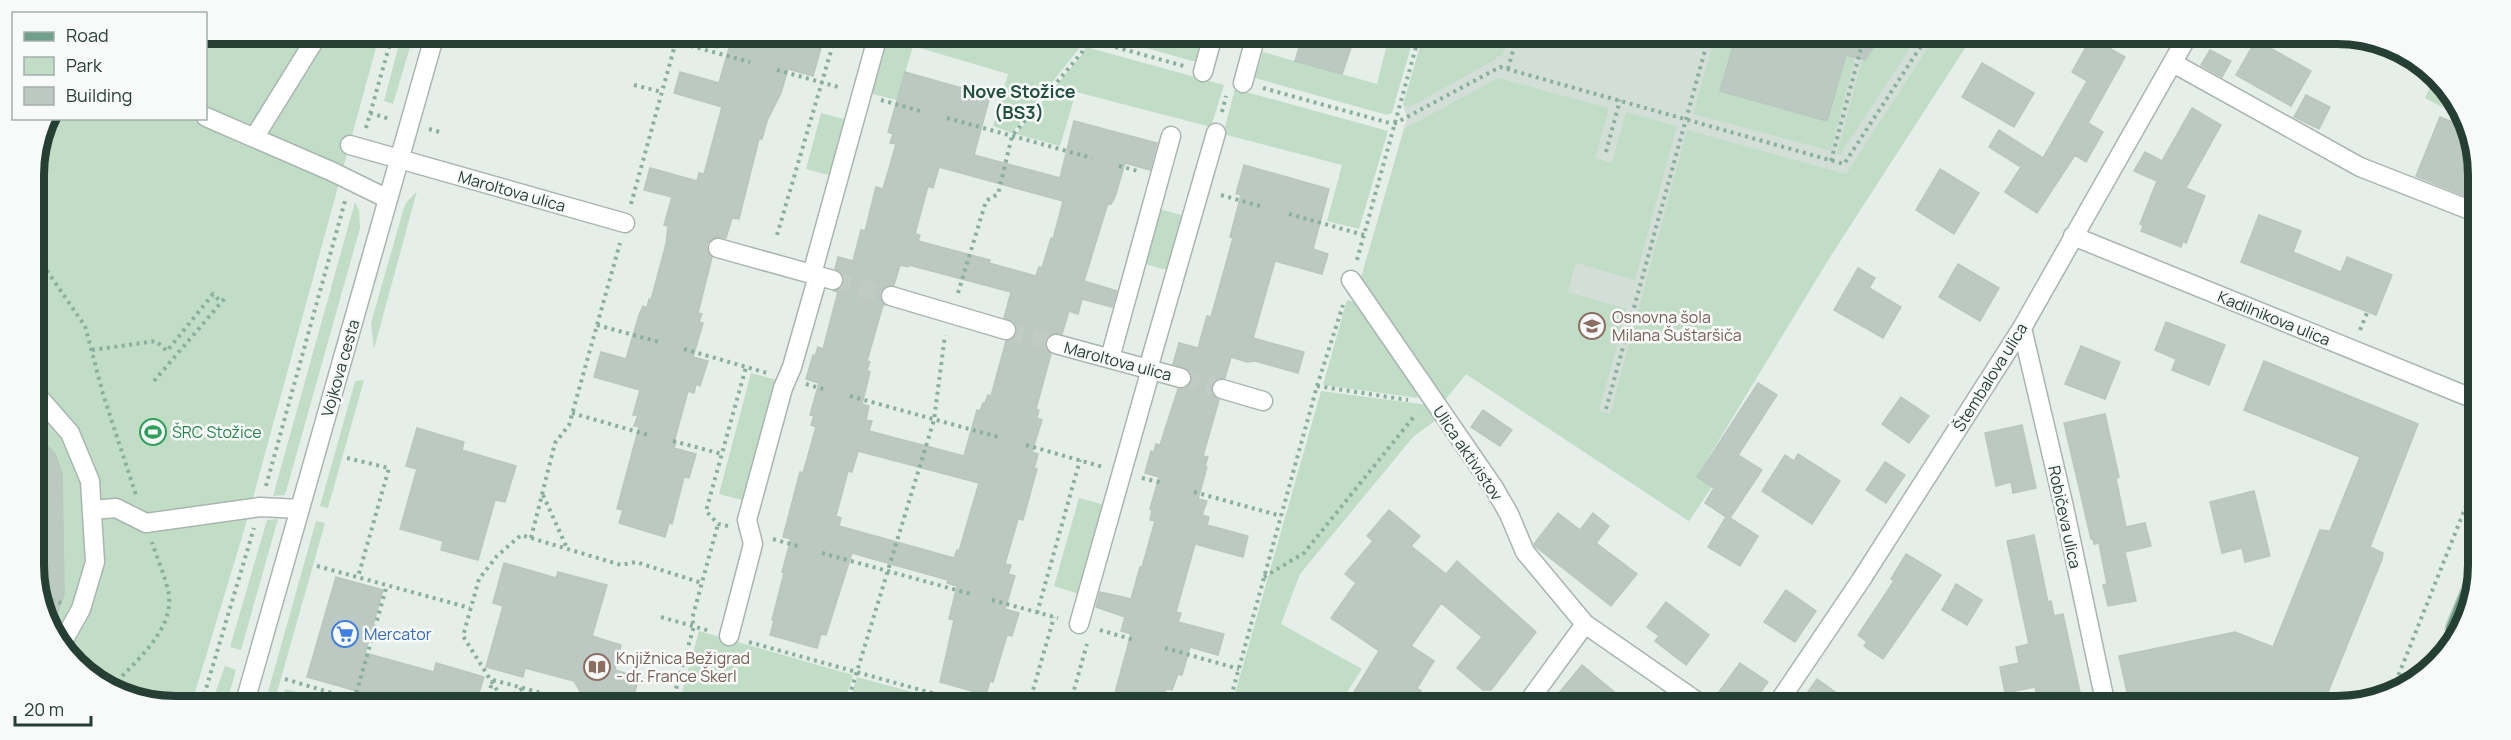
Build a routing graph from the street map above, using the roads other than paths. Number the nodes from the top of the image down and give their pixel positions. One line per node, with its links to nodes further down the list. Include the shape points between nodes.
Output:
1 (313, 44): 13 (street)
2 (432, 44): 15 (street, Vojkova cesta)
3 (876, 44): 21 (street)
4 (1211, 44): 8 (street)
5 (1252, 44): 9 (street)
6 (2183, 44): 7 (street, Štembalova ulica)
7 (2173, 63): 17 (street, via 2360,167); 19 (street, Štembalova ulica)
8 (1203, 72)
9 (1236, 86)
10 (207, 117): 13 (street)
11 (1216, 133): 28 (street)
12 (1171, 136): 27 (street)
13 (254, 138): 16 (street)
14 (350, 145): 15 (street, Maroltova ulica)
15 (399, 159): 16 (street, Vojkova cesta); 18 (street, Maroltova ulica)
16 (388, 199): 34 (street, Vojkova cesta)
17 (2468, 209)
18 (625, 223)
19 (2073, 236): 24 (street, Štembalova ulica); 31 (street, Kadilnikova ulica)
20 (718, 248): 21 (street)
21 (821, 277): 38 (street, via 787,378 747,520 753,544)
22 (1351, 280): 36 (street, Ulica aktivistov, via 1428,400 1494,488 1525,552)
23 (891, 296): 25 (street)
24 (2022, 328): 43 (street, Štembalova ulica); 44 (street, Robičeva ulica)
25 (1006, 330)
26 (1056, 344): 27 (street, Maroltova ulica)
27 (1110, 358): 28 (street, Maroltova ulica)
28 (1149, 369): 29 (street, Maroltova ulica); 37 (street)
29 (1181, 378)
30 (1222, 389): 32 (street)
31 (2468, 397)
32 (1263, 401)
33 (44, 404): 35 (street, via 70,433 90,482)
34 (300, 509): 35 (street, via 260,507 146,523 116,508); 40 (street, Vojkova cesta)
35 (92, 510): 39 (street, via 95,562 81,609)
36 (1585, 624): 41 (street); 42 (street, Ulica aktivistov)
37 (1084, 632)
38 (729, 636)
39 (65, 637)
40 (247, 696)
41 (1533, 696)
42 (1689, 696)
43 (1783, 696)
44 (2104, 696)

